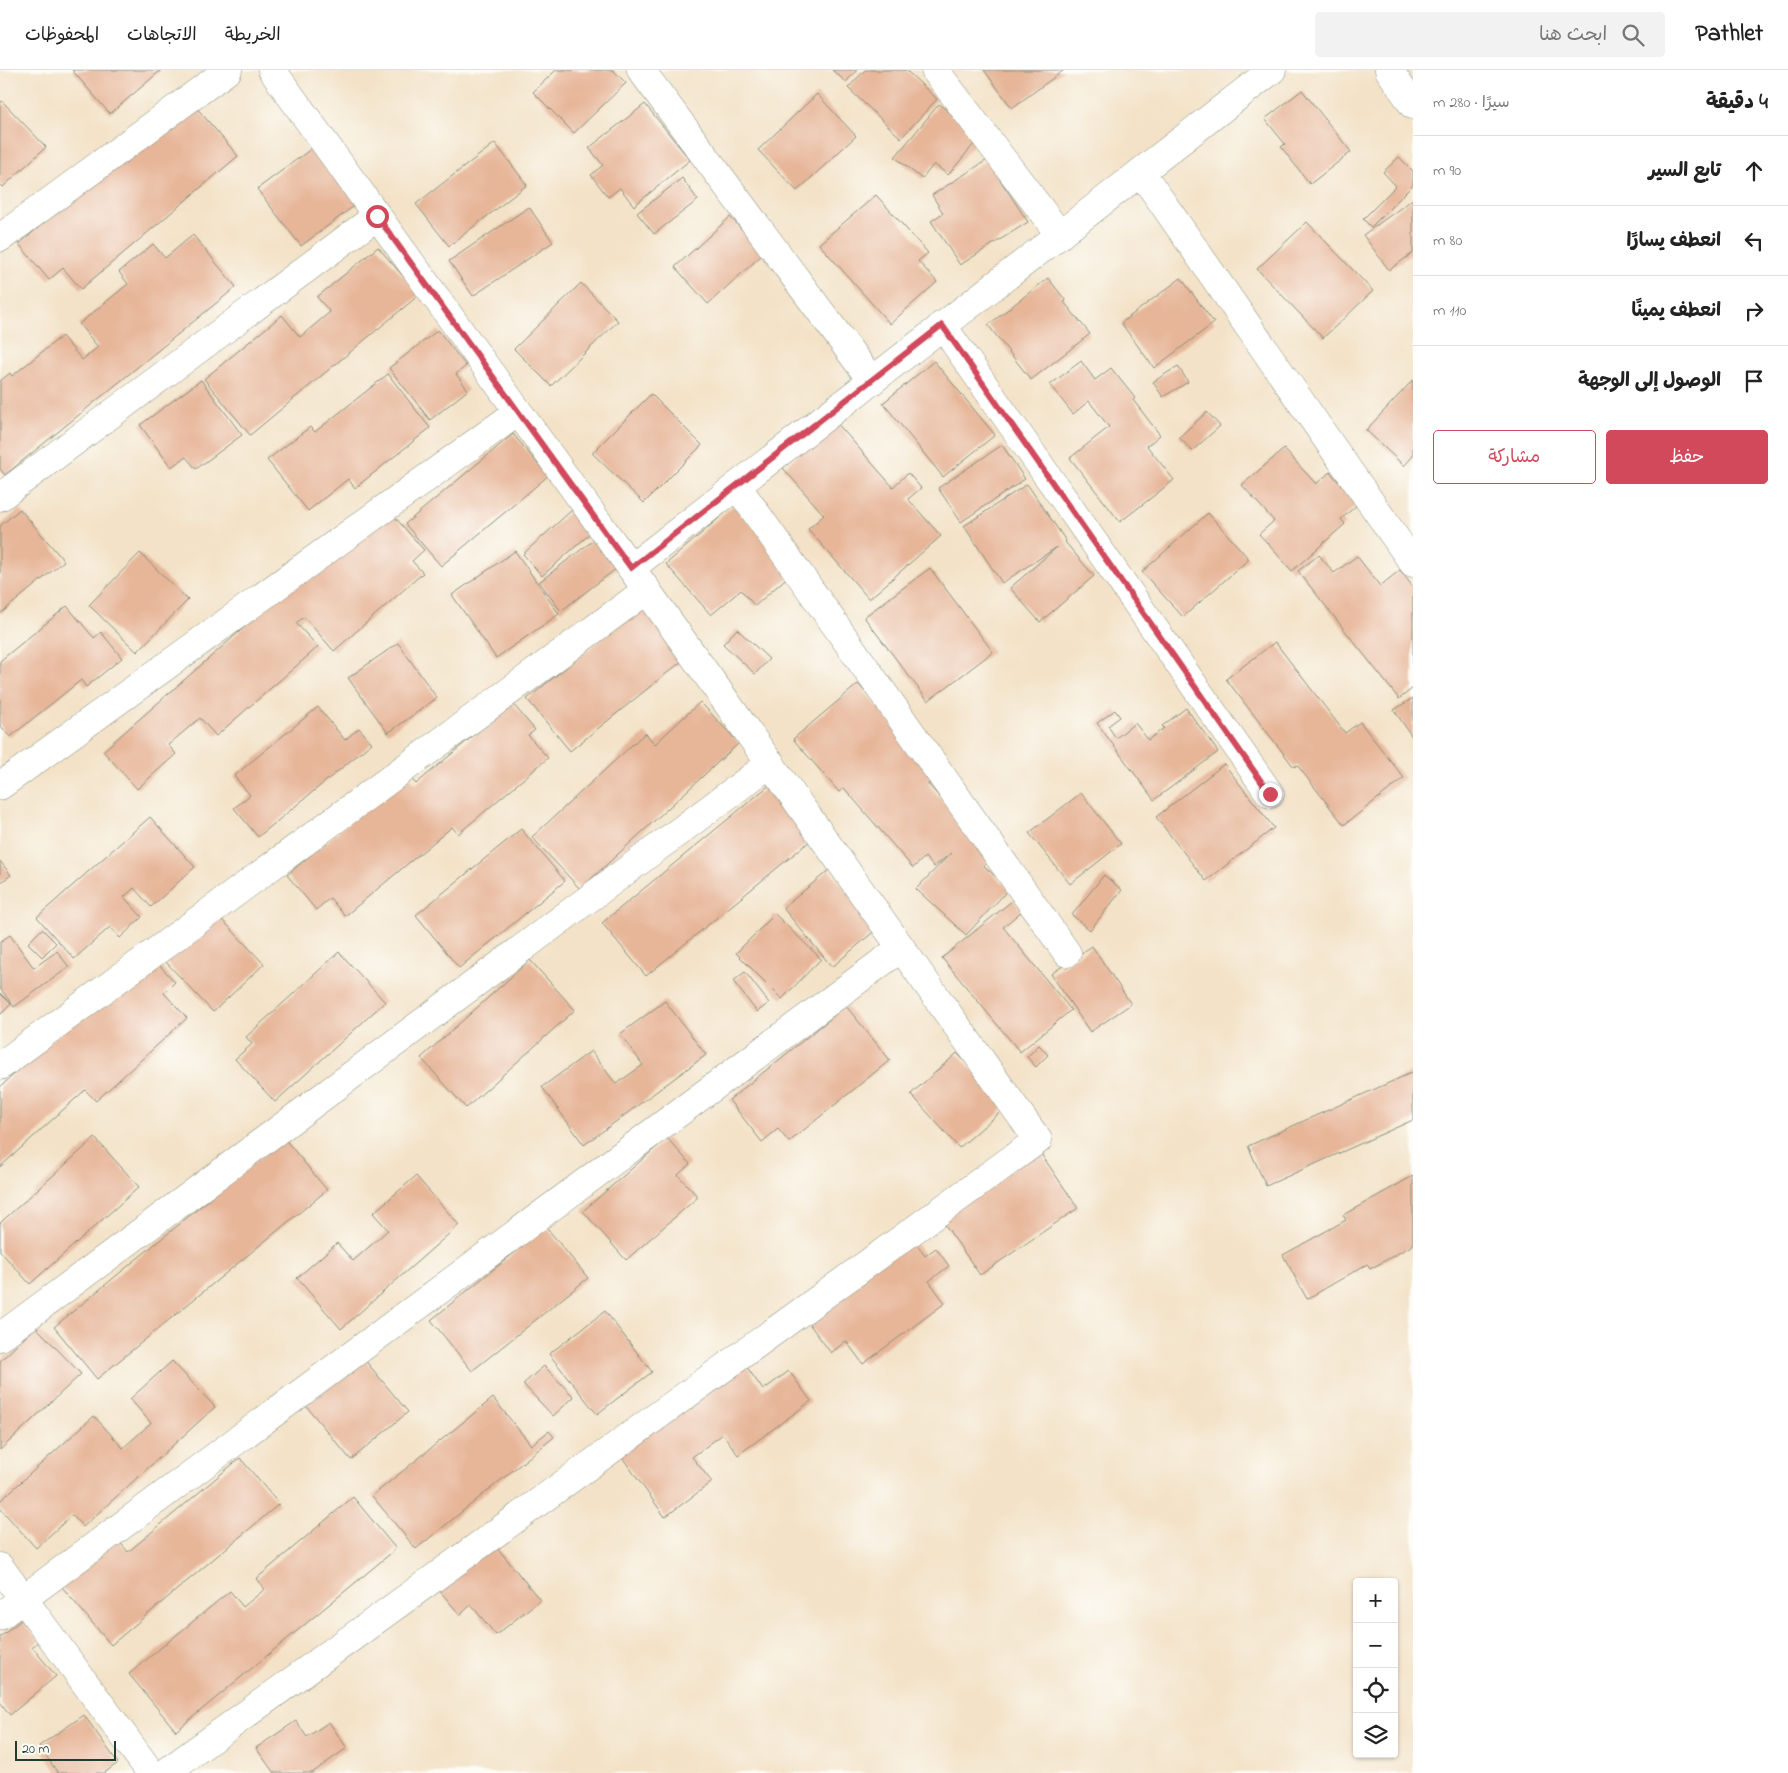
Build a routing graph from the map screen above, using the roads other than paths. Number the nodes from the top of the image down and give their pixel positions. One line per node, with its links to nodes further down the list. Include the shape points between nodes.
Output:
1 (228, 70): 11 (street)
2 (272, 70): 9 (street)
3 (641, 70): 13 (street)
4 (935, 70): 10 (street)
5 (1272, 70): 8 (street)
6 (1390, 70): 7 (street)
7 (1413, 105)
8 (1141, 172): 10 (street); 17 (street)
9 (377, 216): 14 (street); 16 (street)
10 (1060, 235): 12 (street)
11 (0, 238)
12 (942, 325): 13 (street); 22 (street)
13 (872, 381): 15 (street)
14 (518, 412): 18 (street); 21 (street)
15 (737, 486): 18 (street); 24 (street)
16 (0, 497)
17 (1413, 564)
18 (631, 568): 19 (street)
19 (647, 590): 20 (street); 25 (street)
20 (771, 763): 23 (street); 26 (street)
21 (0, 786)
22 (1270, 794)
23 (901, 948): 28 (street); 31 (street, via 1038,1140)
24 (1067, 953)
25 (0, 1066)
26 (0, 1337)
27 (0, 1567): 28 (street)
28 (24, 1599): 29 (street); 30 (street)
29 (0, 1616)
30 (151, 1773)
31 (165, 1773)

